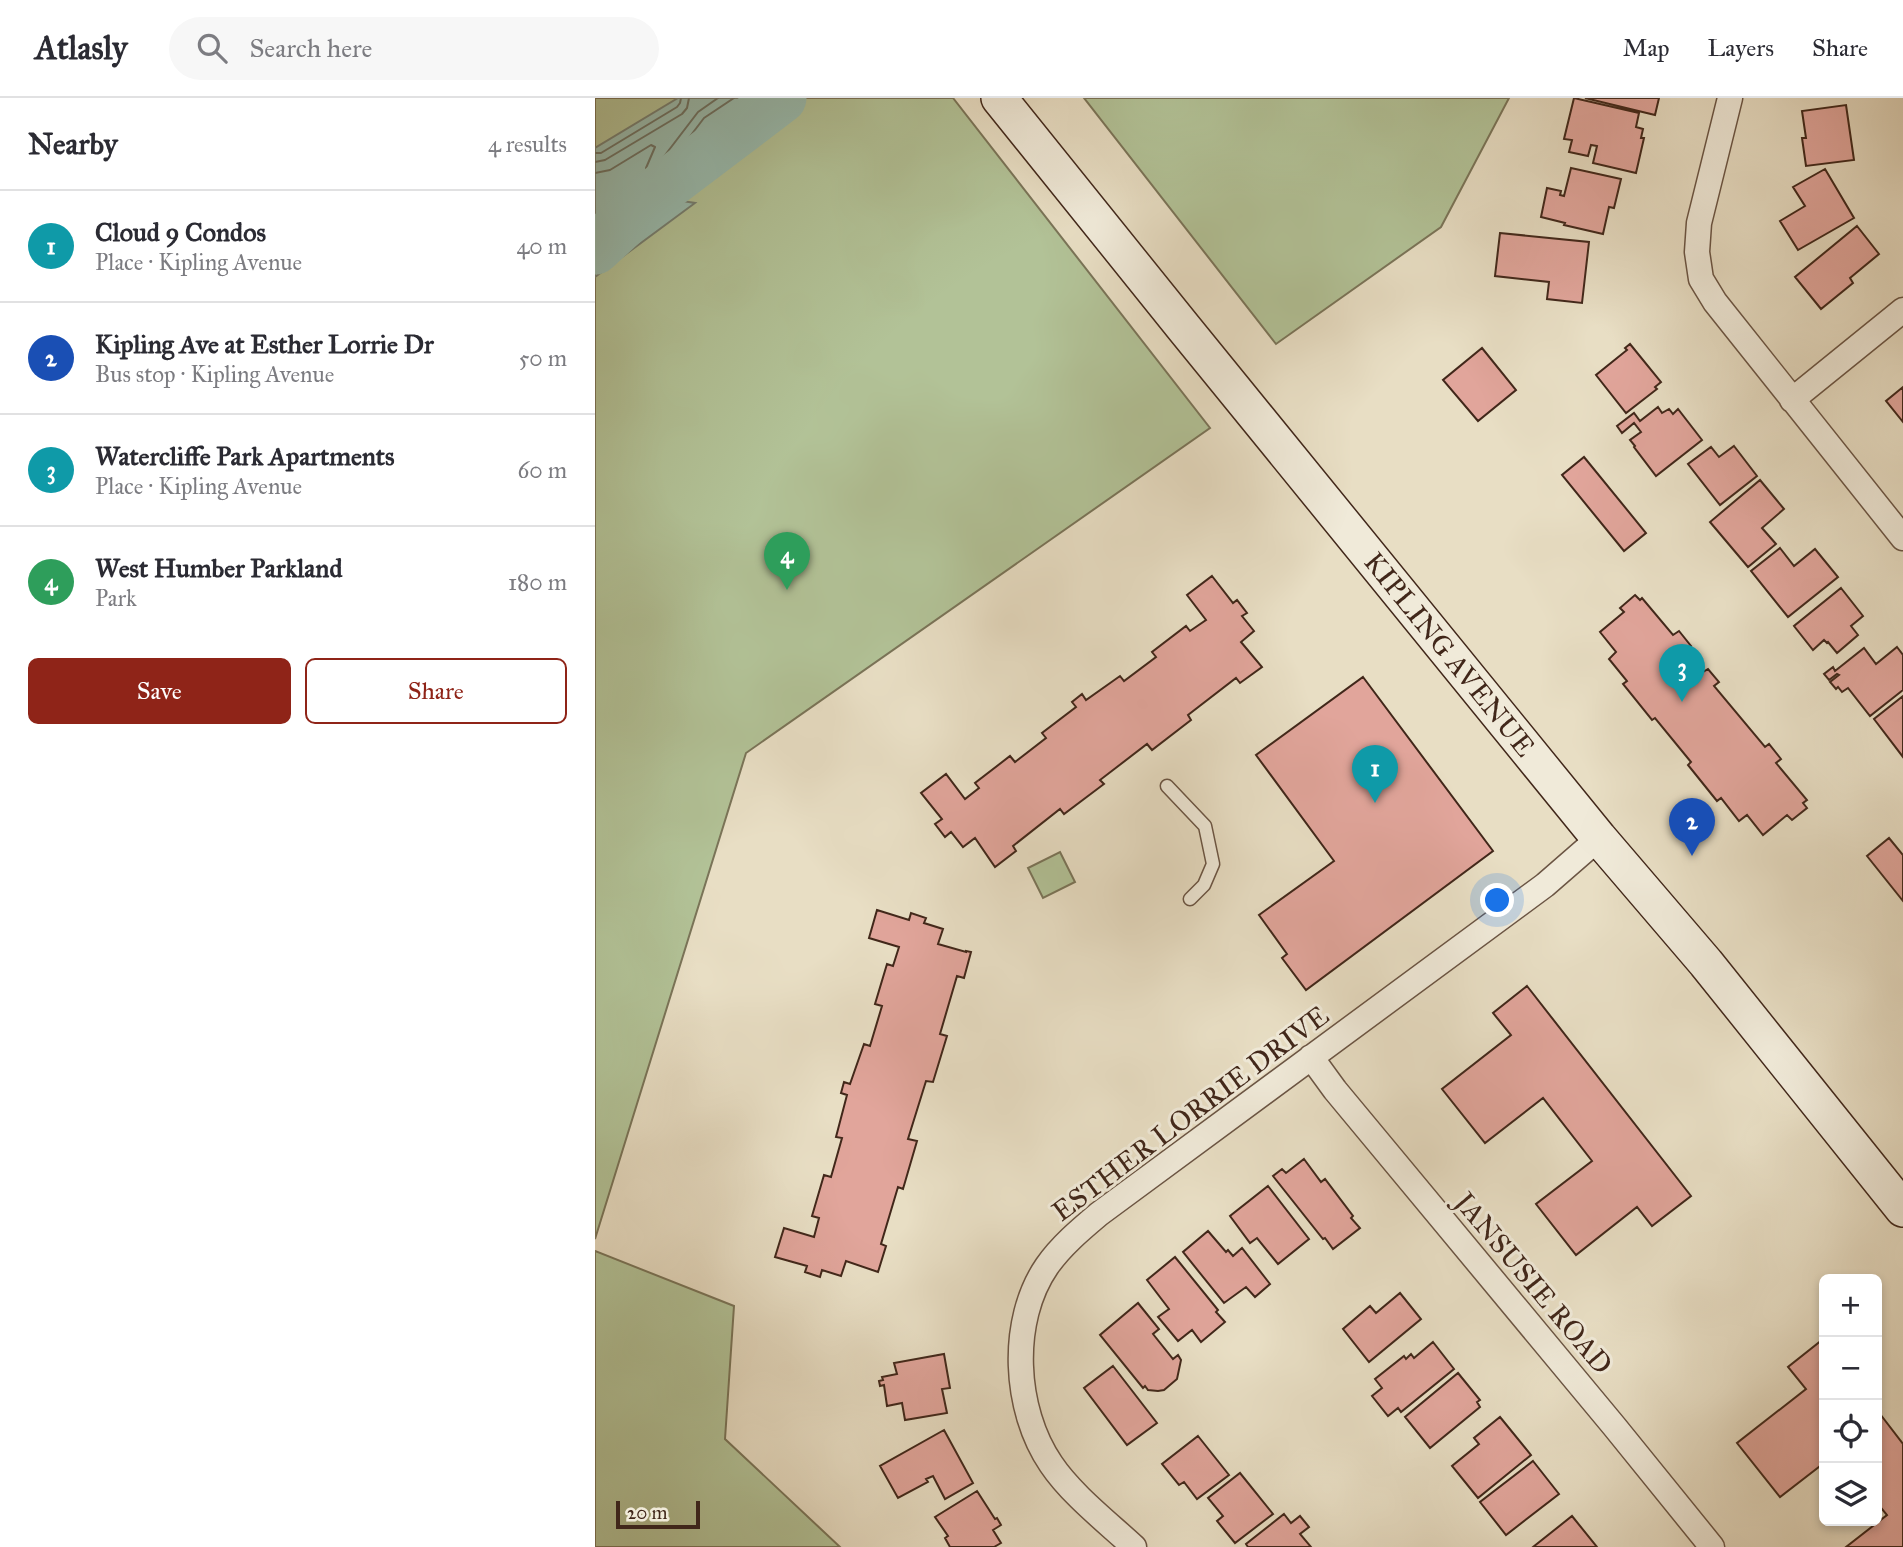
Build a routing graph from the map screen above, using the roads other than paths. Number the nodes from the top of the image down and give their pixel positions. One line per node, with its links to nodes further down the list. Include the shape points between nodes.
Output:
1 (1730, 98): 4 (street, via 1699,223 1701,279)
2 (1008, 109): 7 (main road, KIPLING AVENUE)
3 (1903, 310): 4 (street)
4 (1792, 400): 5 (street)
5 (1903, 538)
6 (1167, 786): 8 (lane, via 1205,826 1213,864 1204,885)
7 (1599, 838): 9 (street, ESTHER LORRIE DRIVE, via 1545,885); 10 (main road, KIPLING AVENUE, via 1706,963)
8 (1190, 899)
9 (1311, 1057): 11 (street, ESTHER LORRIE DRIVE, via 1071,1238 1048,1265 1033,1293 1021,1355 1023,1392 1033,1429 1062,1480); 12 (street, JANSUSIE ROAD)
10 (1903, 1209)
11 (1134, 1547)
12 (1711, 1547)

